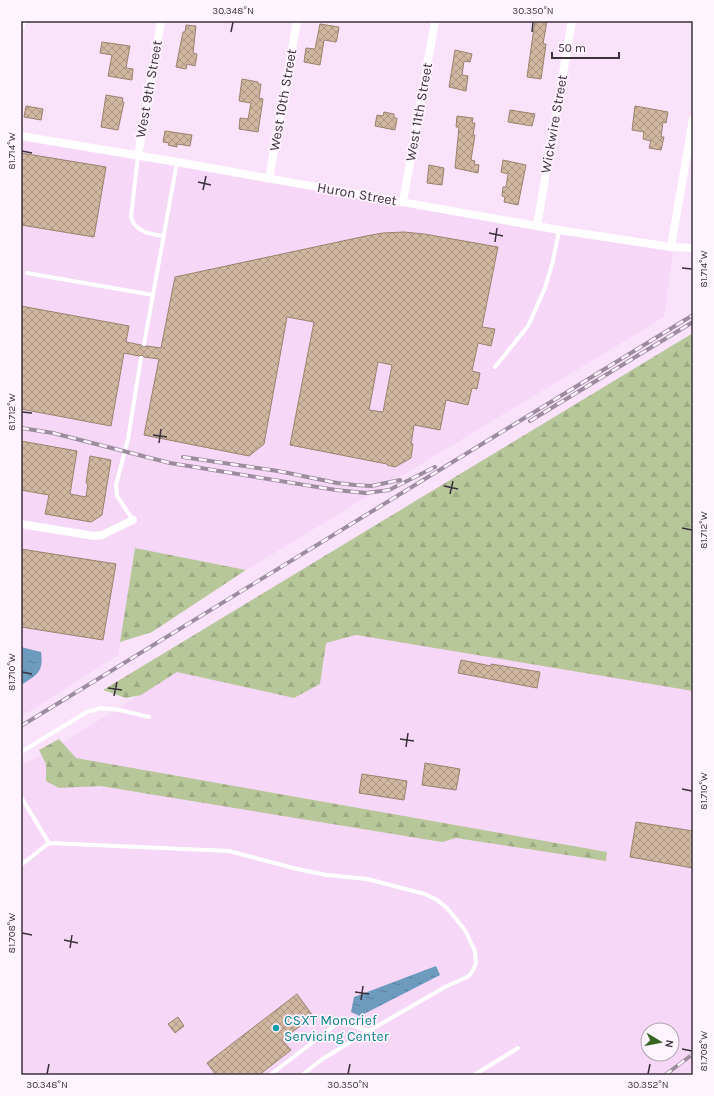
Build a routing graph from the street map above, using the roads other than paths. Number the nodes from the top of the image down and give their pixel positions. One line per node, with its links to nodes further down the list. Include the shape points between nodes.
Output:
1 (22, 21): 6 (street)
2 (161, 21): 9 (street, West 9th Street)
3 (297, 21): 11 (street, West 10th Street)
4 (435, 21): 12 (street, West 11th Street)
5 (572, 21): 13 (street, Wickwire Street)
6 (21, 26)
7 (693, 120): 16 (street)
8 (21, 136): 9 (street, Huron Street)
9 (138, 156): 10 (street, Huron Street); 15 (lane, via 131,217 133,223 144,232)
10 (177, 162): 11 (street, Huron Street); 15 (lane)
11 (269, 179): 12 (street, Huron Street)
12 (403, 202): 13 (street, Huron Street)
13 (537, 226): 14 (street, Huron Street)
14 (559, 230): 16 (street, Huron Street); 22 (lane, via 545,288 528,326)
15 (164, 236): 19 (lane)
16 (671, 247): 17 (street, Huron Street)
17 (693, 248)
18 (28, 273): 19 (lane)
19 (153, 295): 20 (lane)
20 (144, 344)
21 (141, 358): 23 (lane, via 128,439 116,485 117,496)
22 (495, 367)
23 (132, 520): 24 (street, via 102,535 94,536)
24 (21, 524)
25 (149, 717): 26 (lane, via 113,708 101,708 87,712)
26 (21, 752)
27 (21, 797): 28 (lane)
28 (49, 843): 29 (lane); 30 (lane, via 229,851 297,870 367,879 424,894 437,900 465,930 475,951 476,963 473,970 469,976)
29 (21, 865)
30 (369, 1031): 32 (lane, via 338,1023); 33 (lane, via 321,1060)
31 (518, 1048): 34 (lane)
32 (270, 1075)
33 (302, 1075)
34 (474, 1075)

